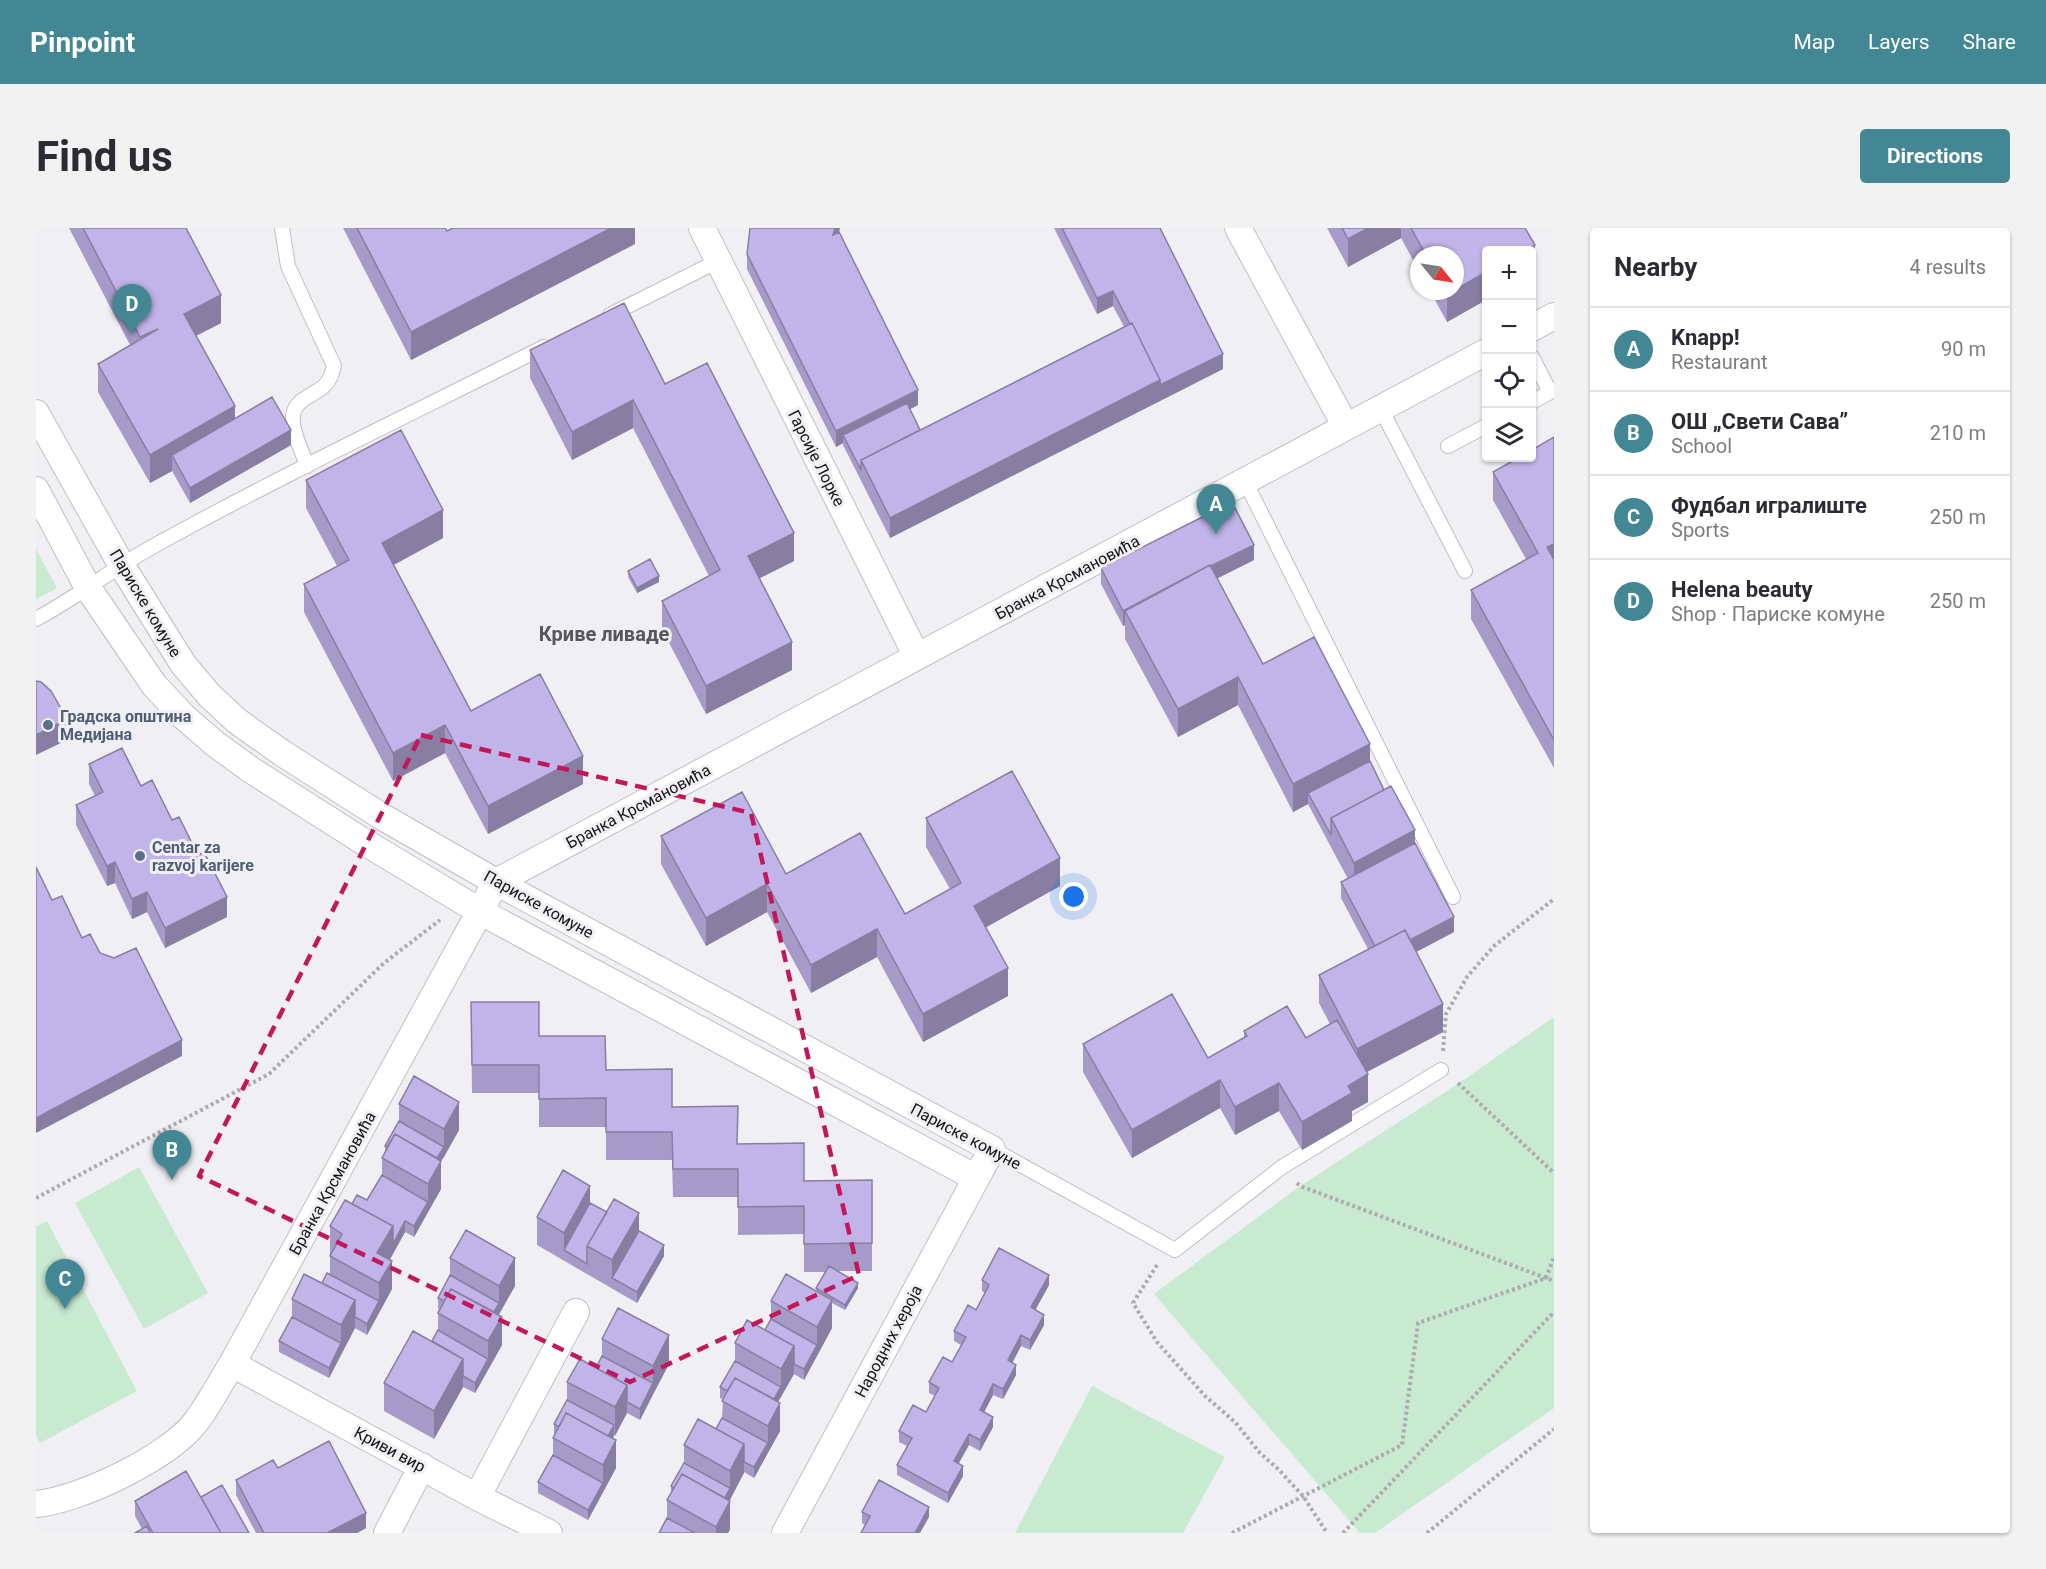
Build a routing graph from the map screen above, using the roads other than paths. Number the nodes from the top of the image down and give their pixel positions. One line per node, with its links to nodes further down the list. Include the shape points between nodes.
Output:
1 (282, 228): 18 (lane, via 288,266 334,366 324,386 300,400 295,409 293,424)
2 (702, 228): 4 (street, Гарсије Лорке)
3 (1238, 228): 15 (street)
4 (718, 261): 6 (lane); 25 (street, Гарсије Лорке)
5 (1554, 316): 7 (street)
6 (602, 318)
7 (1536, 326)
8 (560, 339): 18 (lane)
9 (1482, 354): 13 (street, Бранка Крсмановића)
10 (1536, 364): 11 (lane)
11 (1552, 391): 12 (lane)
12 (1536, 400)
13 (1381, 409): 15 (street, Бранка Крсмановића); 22 (lane)
14 (36, 413): 21 (street, Париске комуне)
15 (1346, 427): 19 (street, Бранка Крсмановића)
16 (1482, 428): 17 (lane)
17 (1448, 446)
18 (308, 466): 21 (lane)
19 (1245, 481): 25 (street, Бранка Крсмановића); 27 (lane)
20 (36, 490): 23 (street, Париске комуне)
21 (122, 566): 23 (lane); 26 (street, Париске комуне, via 183,664 237,721 381,816)
22 (1465, 571)
23 (88, 588): 24 (lane); 28 (street, Париске комуне, via 154,685 214,743 361,840)
24 (36, 619)
25 (916, 655): 26 (street, Бранка Крсмановића)
26 (496, 882): 28 (street, Бранка Крсмановића); 30 (street, Париске комуне)
27 (1453, 897)
28 (481, 912): 31 (street, Париске комуне); 33 (street, Бранка Крсмановића)
29 (1441, 1070): 30 (lane, Париске комуне, via 1282,1167 1175,1250)
30 (992, 1149): 31 (street, Народних хероја)
31 (976, 1178): 39 (street, Народних хероја)
32 (576, 1311): 35 (street)
33 (232, 1364): 34 (street, Криви вир); 36 (street, Бранка Крсмановића, via 194,1424 163,1452 75,1496)
34 (422, 1467): 35 (street, Криви вир); 37 (street)
35 (477, 1497): 38 (street, Криви вир)
36 (36, 1504)
37 (387, 1533)
38 (549, 1533)
39 (785, 1533)

